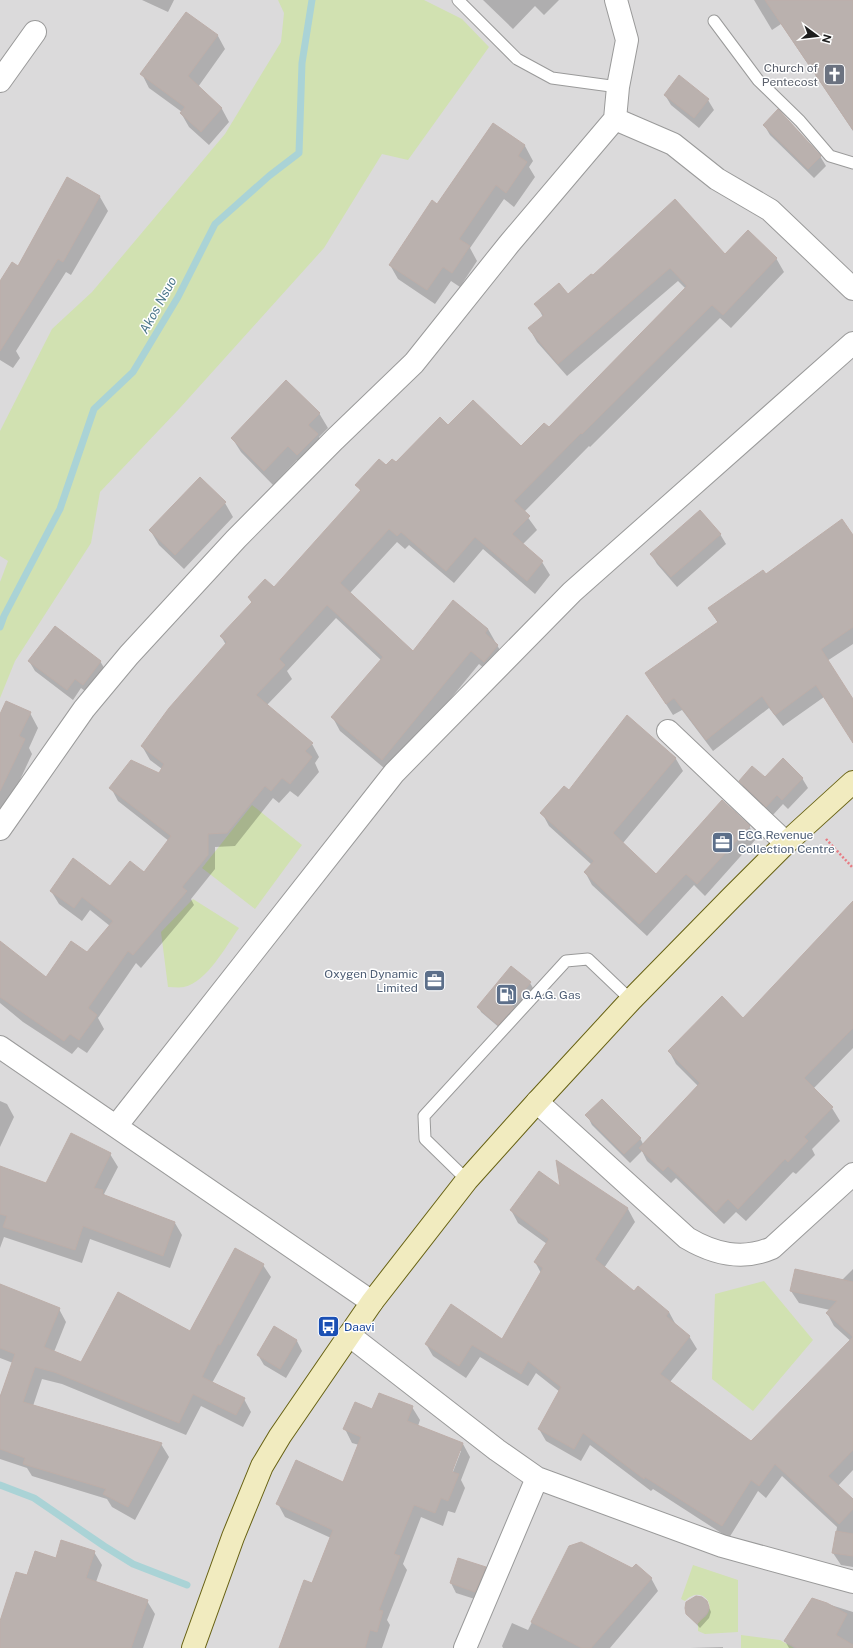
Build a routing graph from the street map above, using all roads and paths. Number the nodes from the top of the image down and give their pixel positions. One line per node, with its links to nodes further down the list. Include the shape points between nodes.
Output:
1 (458, 0): 6 (lane, via 522,62 552,78)
2 (616, 0): 6 (street, via 627,40)
3 (714, 21): 8 (lane, via 758,80 830,156)
4 (35, 32): 5 (street)
5 (0, 81)
6 (618, 87): 7 (street)
7 (615, 119): 9 (street, via 673,144 717,179 770,210); 14 (street, via 509,244 414,363 236,539 129,655 84,710)
8 (853, 163)
9 (853, 290)
10 (853, 343): 20 (street, via 572,592 394,773)
11 (668, 731): 15 (street)
12 (853, 782): 13 (street)
13 (811, 822): 15 (street); 16 (path)
14 (0, 829)
15 (786, 843): 17 (street)
16 (853, 868)
17 (631, 1000): 19 (street); 22 (lane, via 588,959 566,961 429,1110 424,1116 425,1139)
18 (0, 1047): 20 (street)
19 (537, 1102): 21 (street, via 687,1238 703,1248 722,1254 758,1254 772,1248); 22 (street)
20 (117, 1125): 23 (street)
21 (853, 1174)
22 (467, 1180): 23 (street)
23 (372, 1302): 24 (street)
24 (349, 1335): 25 (street); 27 (street, via 262,1466)
25 (537, 1478): 26 (street, via 722,1546); 28 (street)
26 (853, 1582)
27 (193, 1648)
28 (465, 1648)

